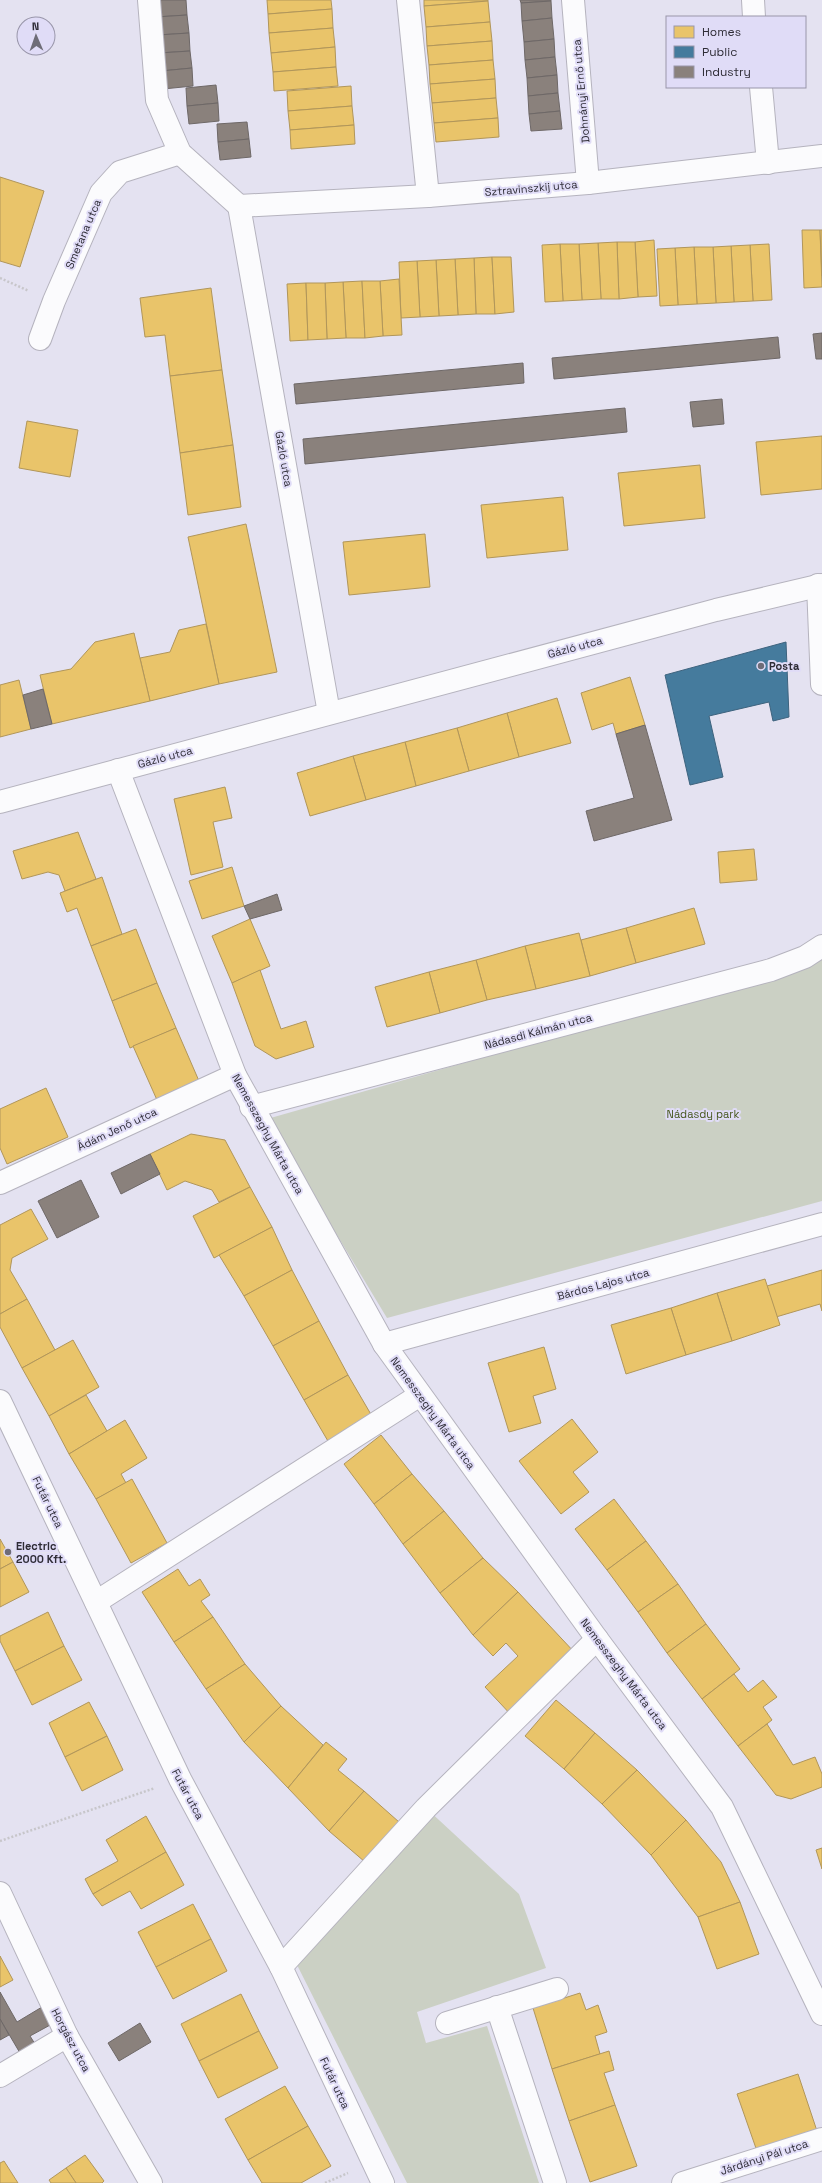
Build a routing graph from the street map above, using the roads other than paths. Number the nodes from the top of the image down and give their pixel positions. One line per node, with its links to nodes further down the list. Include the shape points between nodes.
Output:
1 (149, 0): 7 (street, via 157,100)
2 (408, 0): 11 (street)
3 (573, 0): 10 (street, Dohnányi Ernő utca)
4 (753, 0): 5 (street)
5 (754, 16)
6 (761, 88): 9 (street)
7 (180, 153): 12 (street); 13 (street, Smetana utca, via 120,172 101,193)
8 (822, 156): 9 (street, Sztravinszkij utca)
9 (768, 163): 10 (street, Sztravinszkij utca)
10 (588, 183): 11 (street, Sztravinszkij utca)
11 (428, 196): 12 (street, Sztravinszkij utca)
12 (239, 206): 16 (street, Gázló utca)
13 (40, 339)
14 (820, 585): 15 (street); 16 (street, Gázló utca, via 716,610)
15 (822, 684)
16 (329, 713): 17 (street, Gázló utca)
17 (118, 770): 18 (street, Gázló utca); 20 (street, Nemesszeghy Márta utca)
18 (0, 802)
19 (822, 946): 21 (street, Nádasdi Kálmán utca, via 805,957 771,970)
20 (235, 1075): 21 (street, Nemesszeghy Márta utca); 22 (street, Ádám Jenő utca)
21 (251, 1107): 24 (street, Nemesszeghy Márta utca)
22 (0, 1183)
23 (822, 1224): 24 (street, Bárdos Lajos utca)
24 (384, 1344): 25 (street, Nemesszeghy Márta utca)
25 (420, 1395): 27 (street); 28 (street, Nemesszeghy Márta utca)
26 (0, 1402): 27 (street, Futár utca)
27 (96, 1602): 30 (street, Futár utca, via 180,1779)
28 (597, 1639): 30 (street, via 426,1808); 33 (street, Nemesszeghy Márta utca, via 722,1807)
29 (0, 1893): 35 (street, Horgász utca)
30 (281, 1967): 39 (street, Futár utca)
31 (557, 1989): 32 (street)
32 (497, 2007): 34 (street); 40 (street)
33 (822, 2014)
34 (447, 2023)
35 (67, 2036): 36 (street); 38 (street, Horgász utca)
36 (0, 2076)
37 (822, 2139): 41 (street, Járdányi Pál utca)
38 (151, 2183)
39 (383, 2183)
40 (556, 2183)
41 (683, 2183)

